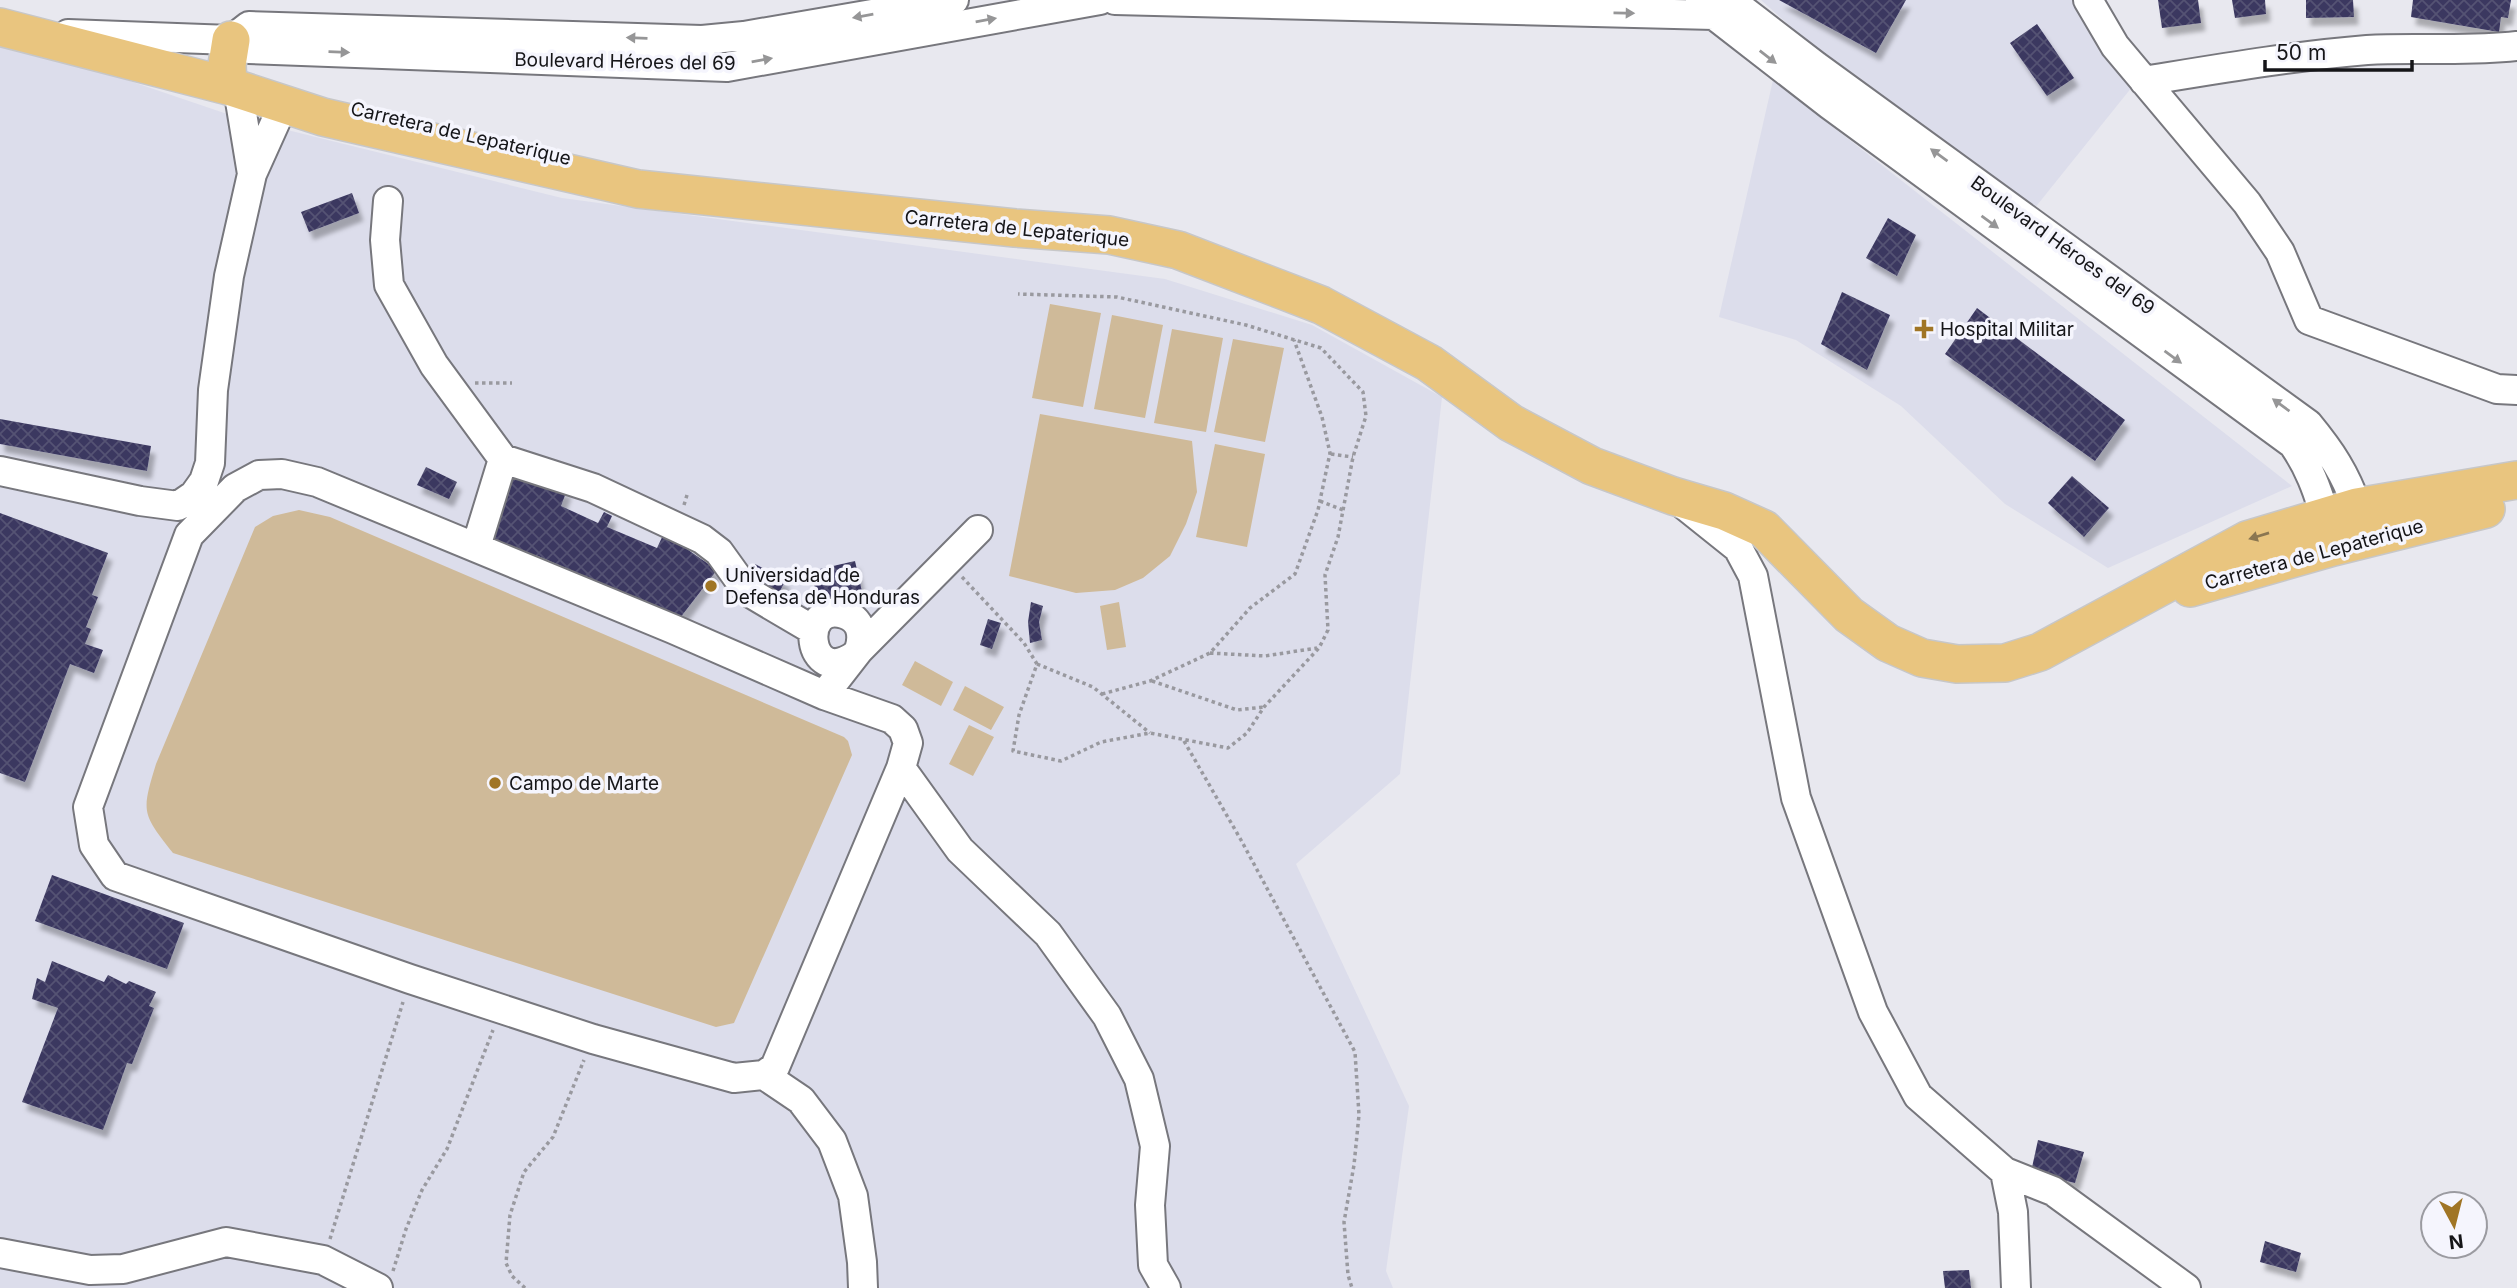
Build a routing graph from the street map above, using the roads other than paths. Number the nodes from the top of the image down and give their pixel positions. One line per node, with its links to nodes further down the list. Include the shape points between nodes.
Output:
1 (954, 0): 7 (street, Boulevard Héroes del 69, one-way to 7, via 702,40 249,26)
2 (1100, 0): 7 (street, Boulevard Héroes del 69, one-way to 2, via 249,49 727,67)
3 (1115, 0): 5 (street, Boulevard Héroes del 69, one-way to 5)
4 (2088, 0): 9 (street, via 2115,46)
5 (1721, 6): 20 (street, Boulevard Héroes del 69, via 1841,114 2293,444)
6 (7, 30): 7 (street, Boulevard Héroes del 69); 10 (main road, Carretera de Lepaterique)
7 (231, 40): 10 (main road, via 227,65)
8 (2517, 46): 9 (street, via 2368,50)
9 (2144, 81): 14 (street, via 2247,203 2280,252 2309,320 2497,389)
10 (233, 88): 11 (main road, Carretera de Lepaterique); 12 (street)
11 (284, 103): 12 (street); 18 (main road, Carretera de Lepaterique, via 323,117 638,189 1109,235 1178,250 1321,306 1429,363 1511,423 1592,466)
12 (252, 174): 16 (street, via 220,336 210,463 194,495 178,506)
13 (388, 201): 15 (street, via 389,285 434,365)
14 (2517, 390)
15 (503, 459): 23 (street); 26 (street, via 593,488 702,539 719,552 747,591)
16 (0, 471)
17 (2517, 480): 20 (main road, Carretera de Lepaterique)
18 (1673, 496): 25 (main road, Carretera de Lepaterique, via 1764,529 1849,615 1888,643 1922,658 1957,664 2005,663 2040,652); 31 (street, via 1738,548 1753,576 1796,798 1873,1012 1918,1096)
19 (2517, 500): 21 (main road, Carretera de Lepaterique)
20 (2341, 517): 21 (main road); 24 (main road); 25 (main road, Carretera de Lepaterique, one-way to 25, via 2247,540)
21 (2430, 522): 24 (main road, Carretera de Lepaterique)
22 (978, 530): 27 (street)
23 (476, 547): 28 (street); 30 (street, via 317,482 282,474 259,475 234,488 189,535 88,807 94,845 115,876 410,979 593,1039 734,1078)
24 (2271, 565): 25 (main road, Carretera de Lepaterique)
25 (2113, 612)
26 (813, 630): 27 (street, via 813,646 823,658 839,663); 27 (street, via 823,617 846,614 862,633)
27 (857, 653): 28 (street)
28 (824, 695): 29 (street, via 892,719 903,729 908,743)
29 (901, 768): 30 (street, via 775,1067); 35 (street, via 960,850 1048,933 1107,1016 1139,1079 1155,1146 1150,1205 1153,1265)
30 (764, 1075): 34 (street, via 801,1100 832,1141 853,1196)
31 (2004, 1172): 36 (street, via 2013,1212); 37 (street, via 2053,1191)
32 (0, 1253): 33 (street, via 90,1270 123,1269 226,1242 323,1260)
33 (385, 1282)
34 (863, 1288)
35 (1166, 1288)
36 (2016, 1288)
37 (2186, 1288)

